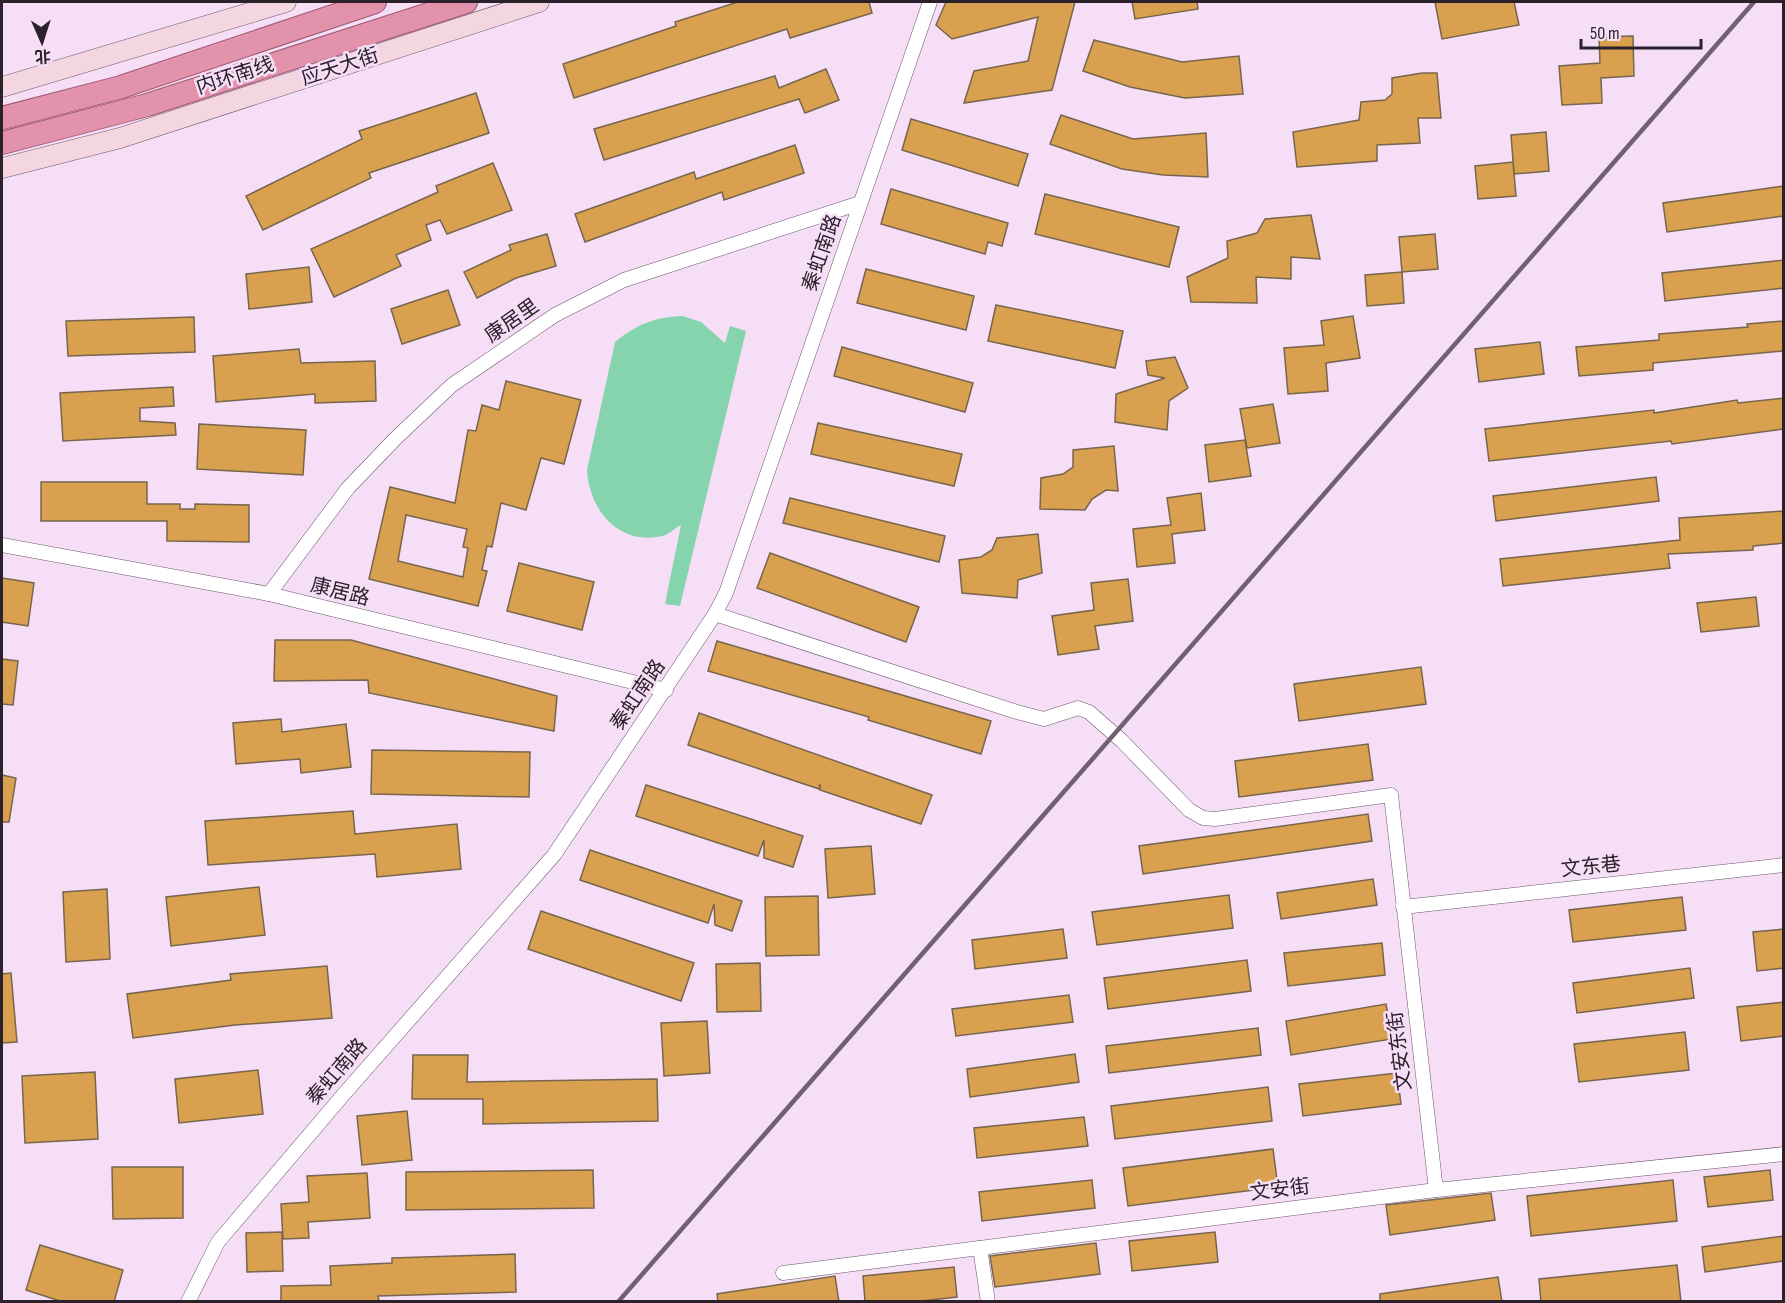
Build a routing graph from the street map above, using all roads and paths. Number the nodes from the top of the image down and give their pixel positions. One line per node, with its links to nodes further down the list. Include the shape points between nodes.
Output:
1 (286, 2): 6 (main road)
2 (375, 2): 7 (highway, 内环南线, via 121,87)
3 (466, 2): 8 (highway, 内环南线, via 147,105)
4 (539, 2): 9 (main road, 应天大街, via 120,138)
5 (930, 2): 10 (street, 秦虹南路)
6 (2, 87)
7 (2, 118)
8 (2, 143)
9 (2, 168)
10 (860, 202): 12 (street, 康居里, via 624,280 555,315 452,385 396,438 348,488); 13 (street, 秦虹南路, via 726,593)
11 (2, 545): 12 (street, 康居路)
12 (269, 594): 14 (street, 康居路)
13 (715, 614): 14 (street, 秦虹南路); 16 (street, 文安东街, via 1017,712 1044,719 1078,708 1089,712 1189,810 1203,818 1391,795)
14 (666, 690): 21 (street, 秦虹南路, via 554,855 218,1242)
15 (1784, 865): 16 (street, 文东巷)
16 (1403, 907): 18 (street, 文安东街)
17 (1784, 1154): 18 (street, 文安街)
18 (1436, 1190): 19 (street, 文安街)
19 (980, 1248): 20 (street, 文安街); 22 (street)
20 (783, 1273)
21 (188, 1302)
22 (988, 1302)

